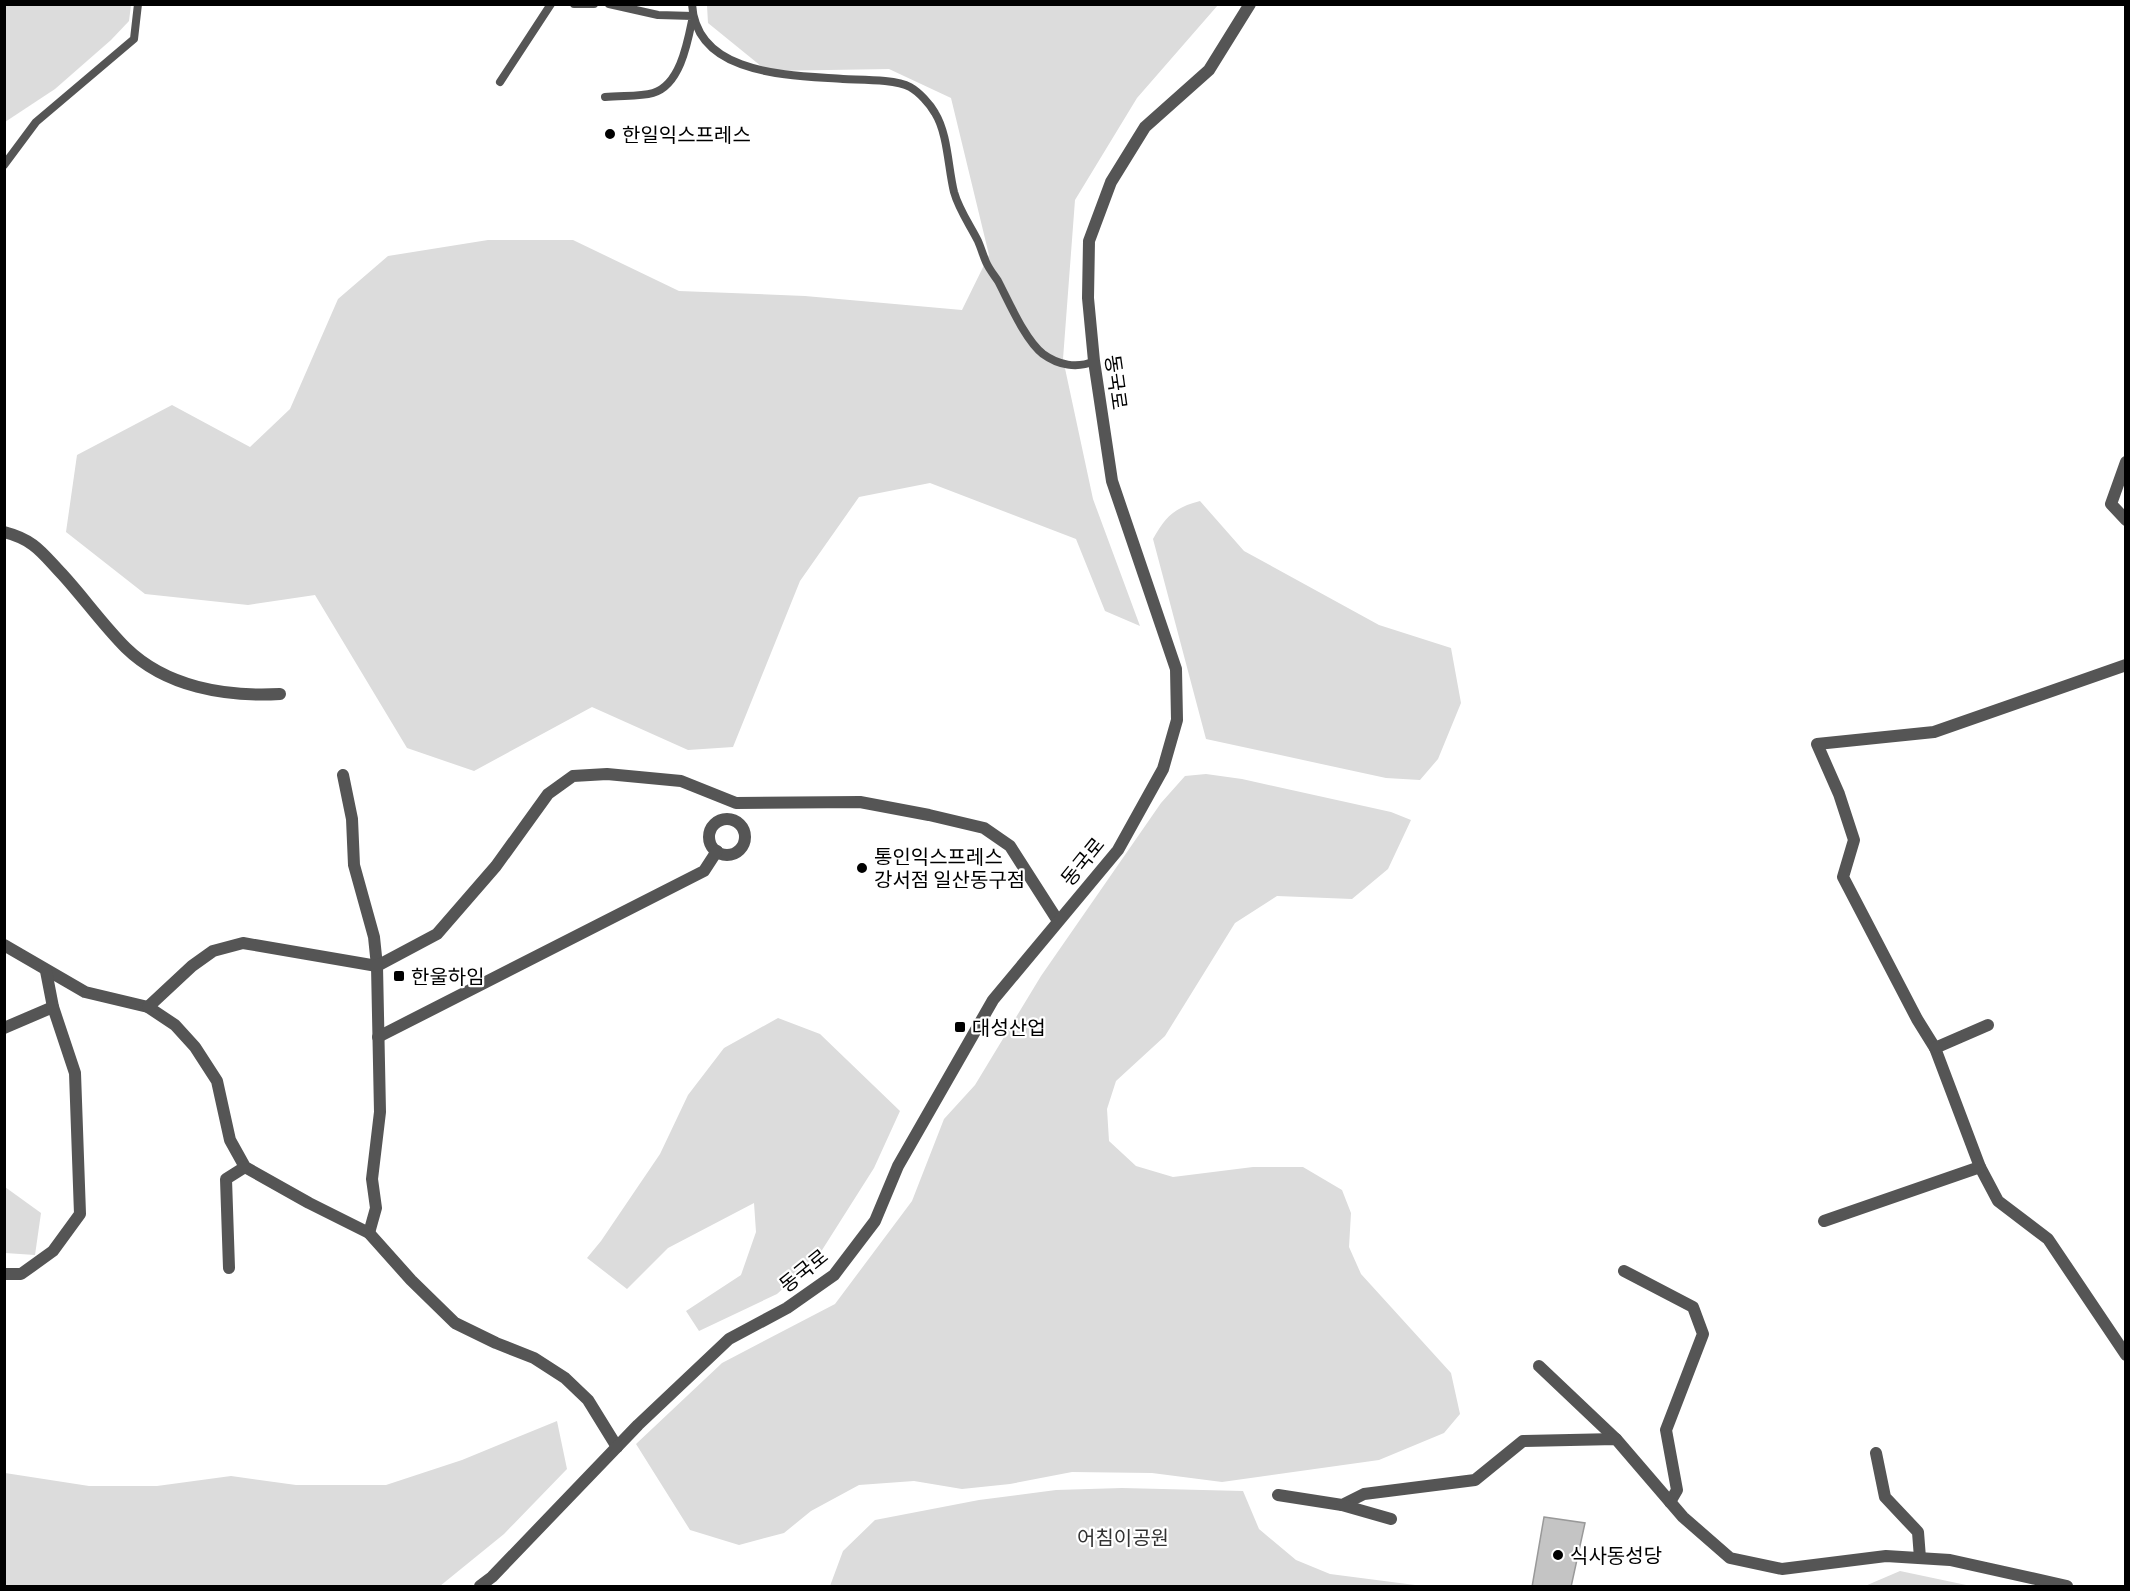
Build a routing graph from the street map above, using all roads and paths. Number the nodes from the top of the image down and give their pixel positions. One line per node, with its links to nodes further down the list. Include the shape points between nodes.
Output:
1 (138, 4): 11 (lane, via 134,39 36,122)
2 (551, 4): 9 (lane)
3 (574, 4): 4 (lane)
4 (594, 4)
5 (609, 4): 8 (lane, via 658,15)
6 (693, 4): 8 (lane)
7 (1250, 4): 12 (street, 동국로, via 1209,70 1145,127 1111,182 1089,241 1088,298)
8 (693, 16): 10 (lane, via 685,50 670,81 654,93); 12 (lane, via 718,54 739,65 889,83 909,87 924,99 941,125 961,210 1031,342 1043,354 1066,364)
9 (500, 82)
10 (606, 97)
11 (4, 165)
12 (1094, 361): 22 (street, 동국로, via 1112,481 1176,669 1177,720 1162,769 1118,849)
13 (2126, 462): 14 (street, via 2111,504)
14 (2126, 520)
15 (4, 532): 17 (street, via 34,543 126,648 153,670 199,689)
16 (2126, 665): 31 (street, via 1934,732 1817,744 1854,840 1843,877)
17 (280, 694)
18 (343, 775): 24 (street, via 352,819 354,865 374,936)
19 (736, 803): 20 (street); 22 (street, via 860,802 984,828 1010,846); 24 (street, via 681,782 607,774 573,776 548,794 496,866 437,934)
20 (733, 820): 21 (street, via 720,821 711,829 710,841); 21 (street, via 742,826 745,842 733,854)
21 (717, 851): 30 (street, via 704,871)
22 (1058, 921): 42 (street, 동국로, via 993,1000 898,1166 875,1221 834,1275 787,1308 729,1339)
23 (4, 945): 25 (street)
24 (377, 966): 27 (street, via 243,944 213,951); 30 (street)
25 (46, 970): 26 (street); 27 (street, via 85,992)
26 (52, 1007): 29 (street); 38 (street, via 75,1073 80,1214 53,1251 21,1274)
27 (147, 1007): 32 (street, via 175,1025 217,1081 230,1140)
28 (1988, 1025): 31 (street)
29 (4, 1028)
30 (378, 1037): 35 (street, via 380,1112 372,1179 376,1208)
31 (1935, 1048): 33 (street)
32 (245, 1167): 35 (street); 36 (street, via 226,1179)
33 (1980, 1167): 34 (street); 39 (street, via 1998,1202 2048,1239)
34 (1824, 1221)
35 (369, 1233): 42 (street, via 455,1323 534,1358 565,1378 588,1400)
36 (229, 1268)
37 (1624, 1271): 45 (street, via 1693,1308 1703,1334 1666,1430 1677,1490)
38 (4, 1274)
39 (2126, 1355)
40 (1539, 1366): 41 (street)
41 (1616, 1439): 45 (street); 46 (street, via 1523,1441 1474,1480 1364,1494)
42 (617, 1447): 49 (street, 동국로)
43 (1876, 1453): 48 (street, via 1885,1497 1918,1532)
44 (1278, 1495): 46 (street)
45 (1670, 1502): 48 (street, via 1730,1558 1782,1569 1886,1556)
46 (1342, 1505): 47 (street)
47 (1391, 1519)
48 (1920, 1558): 50 (street, via 1950,1560)
49 (480, 1587)
50 (2067, 1587)

